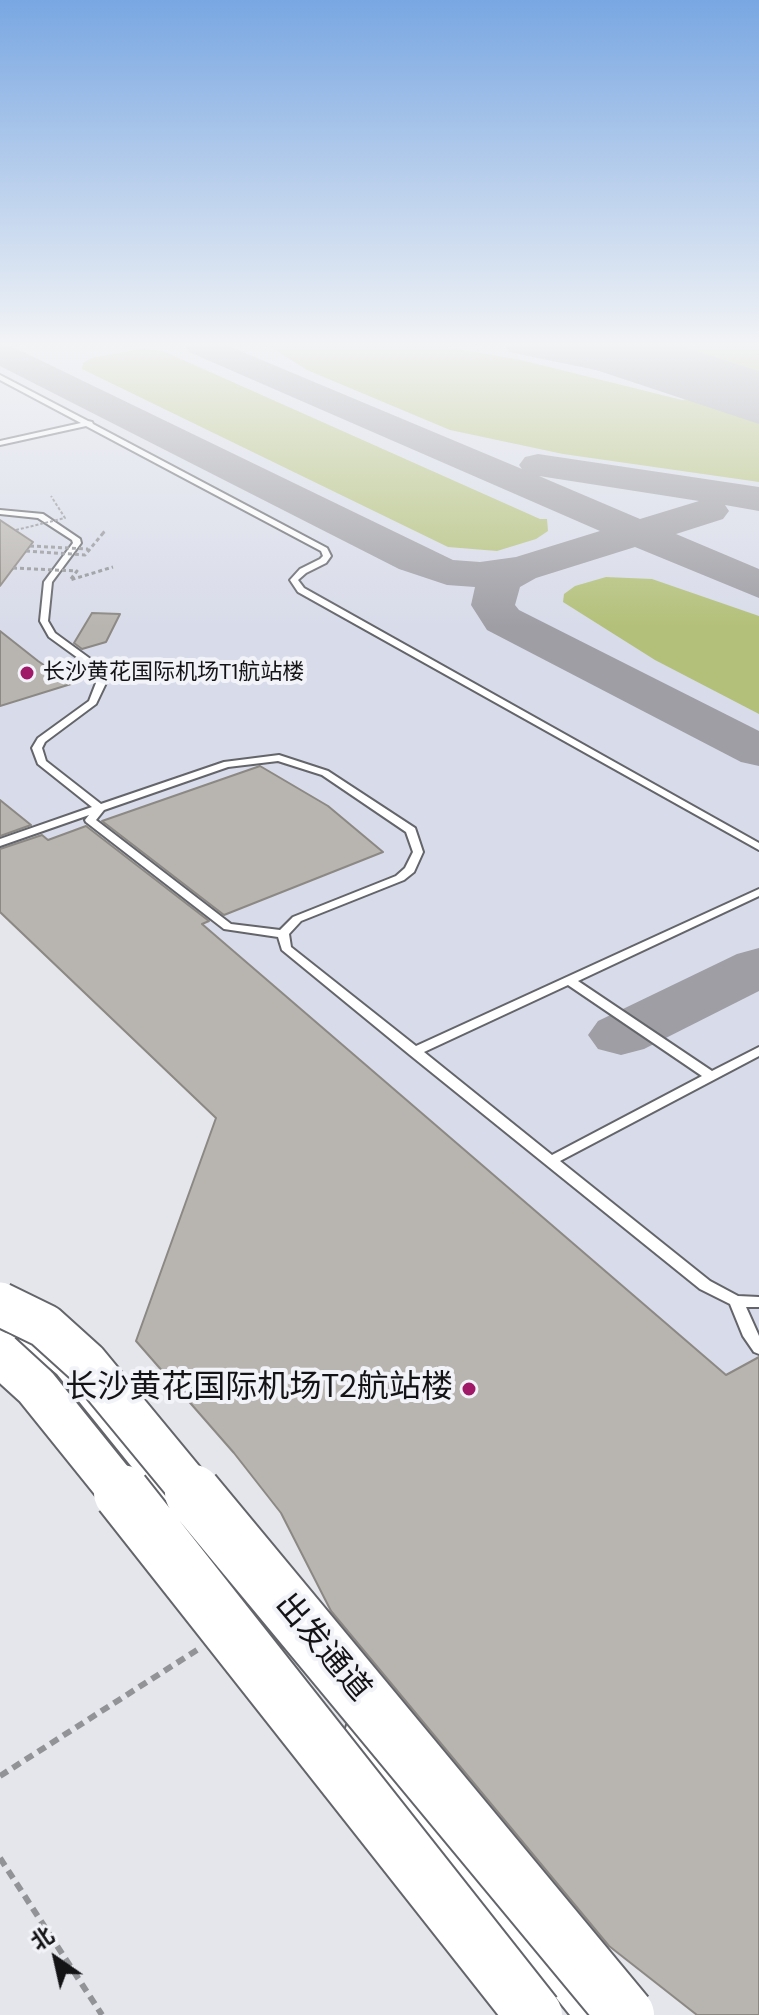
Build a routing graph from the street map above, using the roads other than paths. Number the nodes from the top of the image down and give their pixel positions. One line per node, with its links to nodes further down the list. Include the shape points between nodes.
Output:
1 (120, 439): 5 (lane, via 324,550 323,561 294,580 301,590)
2 (0, 512): 3 (lane, via 40,516 76,539 48,582 44,621 52,635 93,665 101,689 86,708 47,733 37,756)
3 (100, 808): 4 (lane); 7 (lane, via 90,820 228,927); 7 (lane, via 227,764 279,758 325,773 411,830 418,852 410,870 297,919)
4 (0, 843)
5 (759, 847)
6 (759, 892): 8 (lane)
7 (283, 934): 10 (lane, via 294,956)
8 (569, 980): 10 (lane); 11 (lane)
9 (759, 1051): 11 (lane)
10 (414, 1052): 12 (lane)
11 (711, 1076): 12 (lane)
12 (550, 1161): 13 (lane, via 705,1285)
13 (736, 1301): 14 (lane); 17 (lane)
14 (759, 1302)
15 (0, 1304): 23 (street, 出发通道, bridge, via 45,1326 86,1363)
16 (0, 1329): 19 (lane, via 26,1341 62,1370)
17 (759, 1348)
18 (0, 1354): 21 (street, bridge, via 70,1427)
19 (183, 1519)
20 (343, 1717): 22 (lane)
21 (534, 2015)
22 (584, 2015)
23 (626, 2015)

